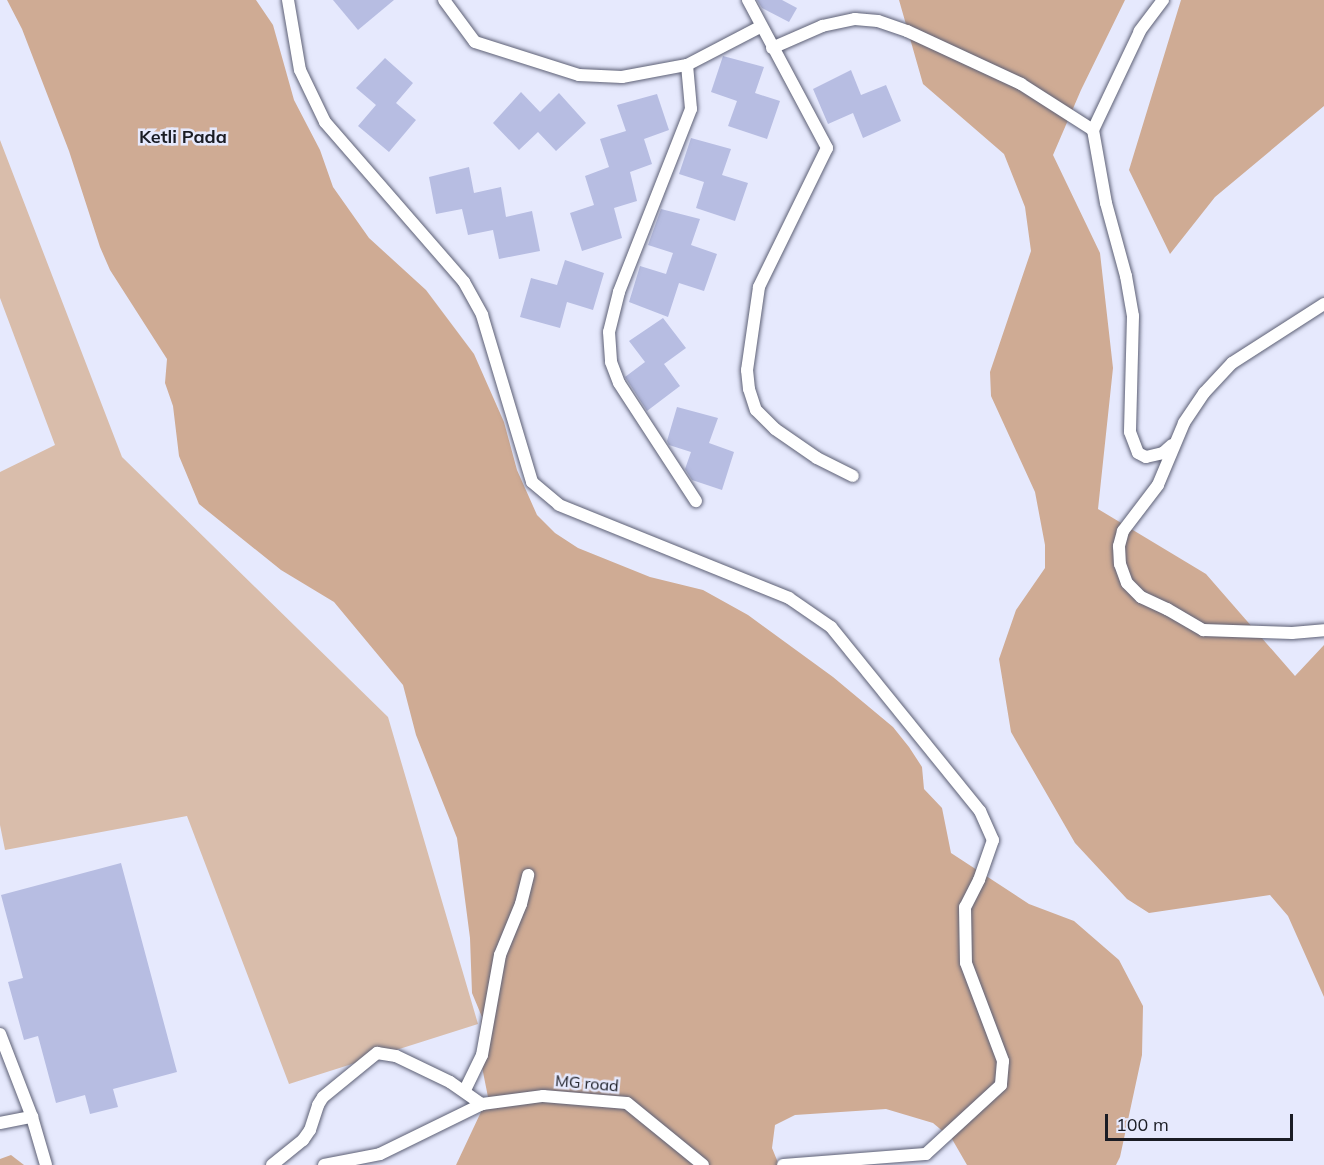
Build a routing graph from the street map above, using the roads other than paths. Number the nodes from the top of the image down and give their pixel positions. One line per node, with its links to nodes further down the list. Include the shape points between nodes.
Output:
1 (288, 0): 20 (street, via 300,70 325,122 464,282 482,315 532,482 559,505 789,598 831,627 980,811 993,840 965,908 966,963 1003,1061 1001,1086)
2 (444, 0): 7 (street, via 475,42 579,75 622,77)
3 (748, 0): 5 (street)
4 (1163, 0): 8 (street, via 1140,31)
5 (760, 27): 6 (street); 7 (street)
6 (772, 48): 8 (street, via 822,26 855,19 878,21 1021,84); 11 (street, via 827,148 759,287 747,370 749,389 756,410 775,429 817,458)
7 (687, 65): 12 (street, via 691,109 619,292 609,332 611,362 619,383)
8 (1093, 130): 10 (street, via 1133,316 1130,432 1134,446 1146,457 1162,453)
9 (1324, 304): 10 (street, via 1232,363 1204,393)
10 (1173, 444): 13 (street, via 1158,485 1123,531 1120,564 1127,583 1140,597 1203,630)
11 (853, 476)
12 (696, 501)
13 (1324, 630)
14 (528, 875): 16 (street, via 500,955 482,1055)
15 (0, 1034): 18 (street)
16 (465, 1090): 17 (street); 22 (street, via 396,1056 377,1053 323,1097 303,1140)
17 (482, 1104): 23 (street, MG road, via 380,1154); 24 (street, MG road, via 543,1096 627,1103)
18 (32, 1117): 19 (street); 21 (street)
19 (0, 1123)
20 (927, 1160): 25 (street)
21 (46, 1165)
22 (272, 1165)
23 (324, 1165)
24 (703, 1165)
25 (783, 1165)

